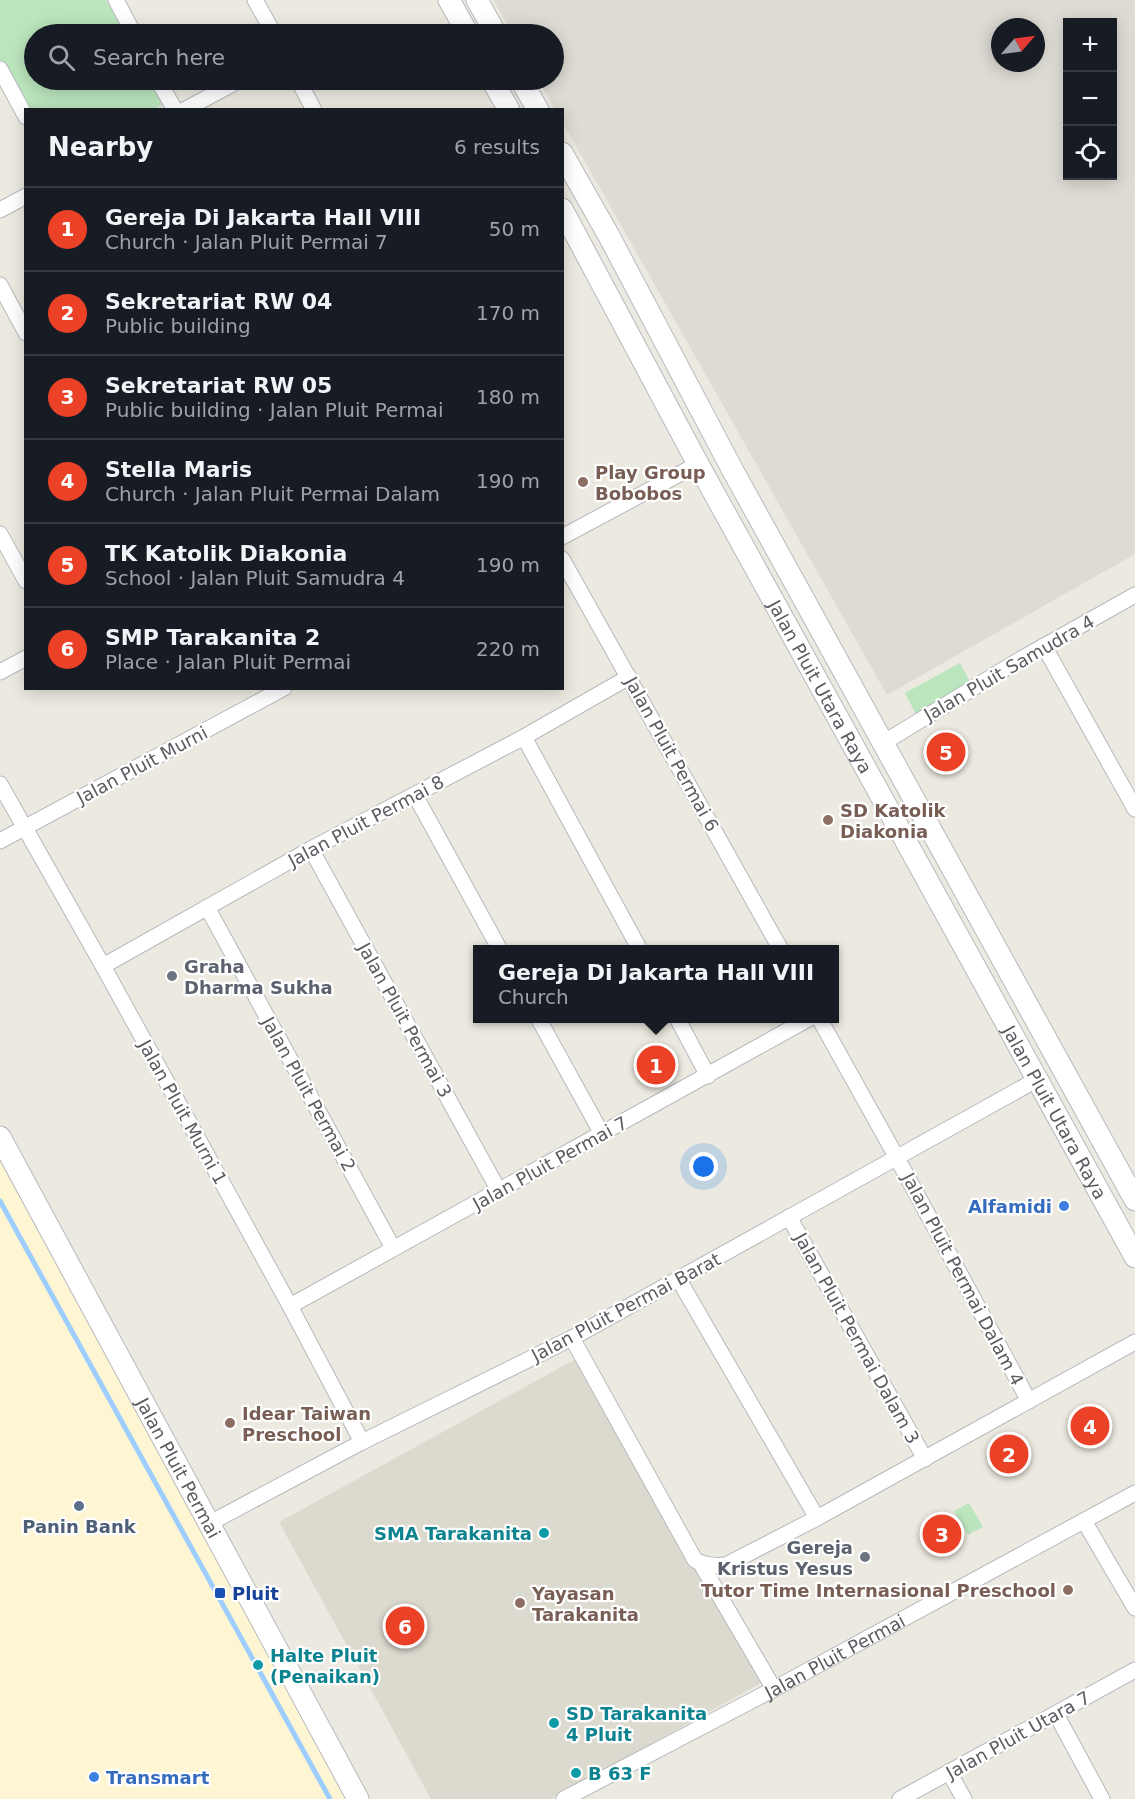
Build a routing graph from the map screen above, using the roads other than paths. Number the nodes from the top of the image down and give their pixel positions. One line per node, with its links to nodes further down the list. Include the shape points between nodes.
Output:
1 (116, 0): 5 (street)
2 (255, 0): 6 (street)
3 (449, 0): 7 (street)
4 (477, 0): 8 (street)
5 (129, 24)
6 (268, 24)
7 (462, 24)
8 (490, 24)
9 (0, 69): 20 (street)
10 (164, 90): 15 (street)
11 (221, 90): 16 (street)
12 (303, 90): 17 (street)
13 (498, 90): 18 (street)
14 (527, 90): 19 (street)
15 (174, 108)
16 (188, 108)
17 (313, 108)
18 (508, 108)
19 (537, 108)
20 (24, 113)
21 (564, 157): 25 (street, Jalan Pluit Utara Raya)
22 (24, 197): 23 (street)
23 (0, 210)
24 (564, 213): 26 (street, Jalan Pluit Utara Raya)
25 (609, 236): 26 (street); 29 (street, Jalan Pluit Utara Raya)
26 (584, 248): 30 (street, Jalan Pluit Utara Raya)
27 (0, 285): 28 (street)
28 (24, 329)
29 (729, 462): 30 (street); 42 (street, Jalan Pluit Utara Raya)
30 (701, 469): 32 (street); 59 (street, Jalan Pluit Utara Raya)
31 (0, 534): 34 (street)
32 (564, 536)
33 (564, 564): 39 (street, Jalan Pluit Permai 6)
34 (24, 577)
35 (1135, 595): 36 (street, Jalan Pluit Samudra 4)
36 (1044, 646): 42 (street, Jalan Pluit Samudra 4); 45 (street)
37 (24, 659): 38 (street)
38 (0, 672)
39 (628, 676): 41 (street, Jalan Pluit Permai 8); 52 (street, Jalan Pluit Permai 6)
40 (280, 690): 46 (street, Jalan Pluit Murni)
41 (524, 737): 44 (street, Jalan Pluit Permai 8); 51 (street)
42 (883, 743): 62 (street, Jalan Pluit Utara Raya)
43 (0, 784): 46 (street, Jalan Pluit Murni 1)
44 (415, 795): 48 (street, Jalan Pluit Permai 8); 50 (street)
45 (1135, 809)
46 (24, 829): 47 (street, Jalan Pluit Murni); 53 (street, Jalan Pluit Murni 1)
47 (0, 841)
48 (311, 849): 49 (street, Jalan Pluit Permai 8); 65 (street, Jalan Pluit Permai 3)
49 (207, 907): 53 (street, Jalan Pluit Permai 8); 68 (street, Jalan Pluit Permai 2)
50 (497, 945)
51 (636, 945)
52 (778, 945)
53 (103, 966): 71 (street, Jalan Pluit Murni 1)
54 (541, 1023): 60 (street)
55 (680, 1023): 58 (street)
56 (801, 1023): 58 (street, Jalan Pluit Permai 7)
57 (822, 1023): 63 (street)
58 (708, 1076): 60 (street, Jalan Pluit Permai 7)
59 (1038, 1079): 63 (street, Jalan Pluit Permai Barat); 64 (street, Jalan Pluit Utara Raya)
60 (602, 1134): 65 (street, Jalan Pluit Permai 7)
61 (0, 1137): 80 (street, Jalan Pluit Permai)
62 (1110, 1154): 64 (street); 66 (street, Jalan Pluit Utara Raya)
63 (897, 1158): 67 (street, Jalan Pluit Permai Barat); 74 (street, Jalan Pluit Permai Dalam 4)
64 (1086, 1166): 69 (street, Jalan Pluit Utara Raya)
65 (499, 1191): 68 (street, Jalan Pluit Permai 7)
66 (1135, 1200)
67 (789, 1217): 70 (street, Jalan Pluit Permai Barat); 76 (street, Jalan Pluit Permai Dalam 3)
68 (393, 1248): 71 (street, Jalan Pluit Permai 7)
69 (1135, 1257)
70 (679, 1280): 72 (street, Jalan Pluit Permai Barat); 78 (street)
71 (290, 1306): 75 (street, Jalan Pluit Murni 1)
72 (572, 1338): 75 (street, Jalan Pluit Permai Barat); 81 (street, via 695,1560)
73 (1135, 1342): 74 (street)
74 (1029, 1401): 76 (street)
75 (362, 1442): 80 (street, Jalan Pluit Permai Barat)
76 (925, 1459): 78 (street)
77 (1135, 1492): 79 (street, Jalan Pluit Permai)
78 (817, 1518): 81 (street, via 726,1565)
79 (1084, 1521): 82 (street); 84 (street, Jalan Pluit Permai)
80 (208, 1524): 87 (street, Jalan Pluit Permai)
81 (701, 1564): 84 (street)
82 (1135, 1608)
83 (1135, 1670): 85 (street, Jalan Pluit Utara 7)
84 (774, 1689): 88 (street, Jalan Pluit Permai)
85 (1056, 1714): 86 (street, Jalan Pluit Utara 7); 91 (street)
86 (949, 1772): 89 (street, Jalan Pluit Utara 7); 90 (street)
87 (358, 1799)
88 (564, 1799)
89 (900, 1799)
90 (964, 1799)
91 (1102, 1799)

